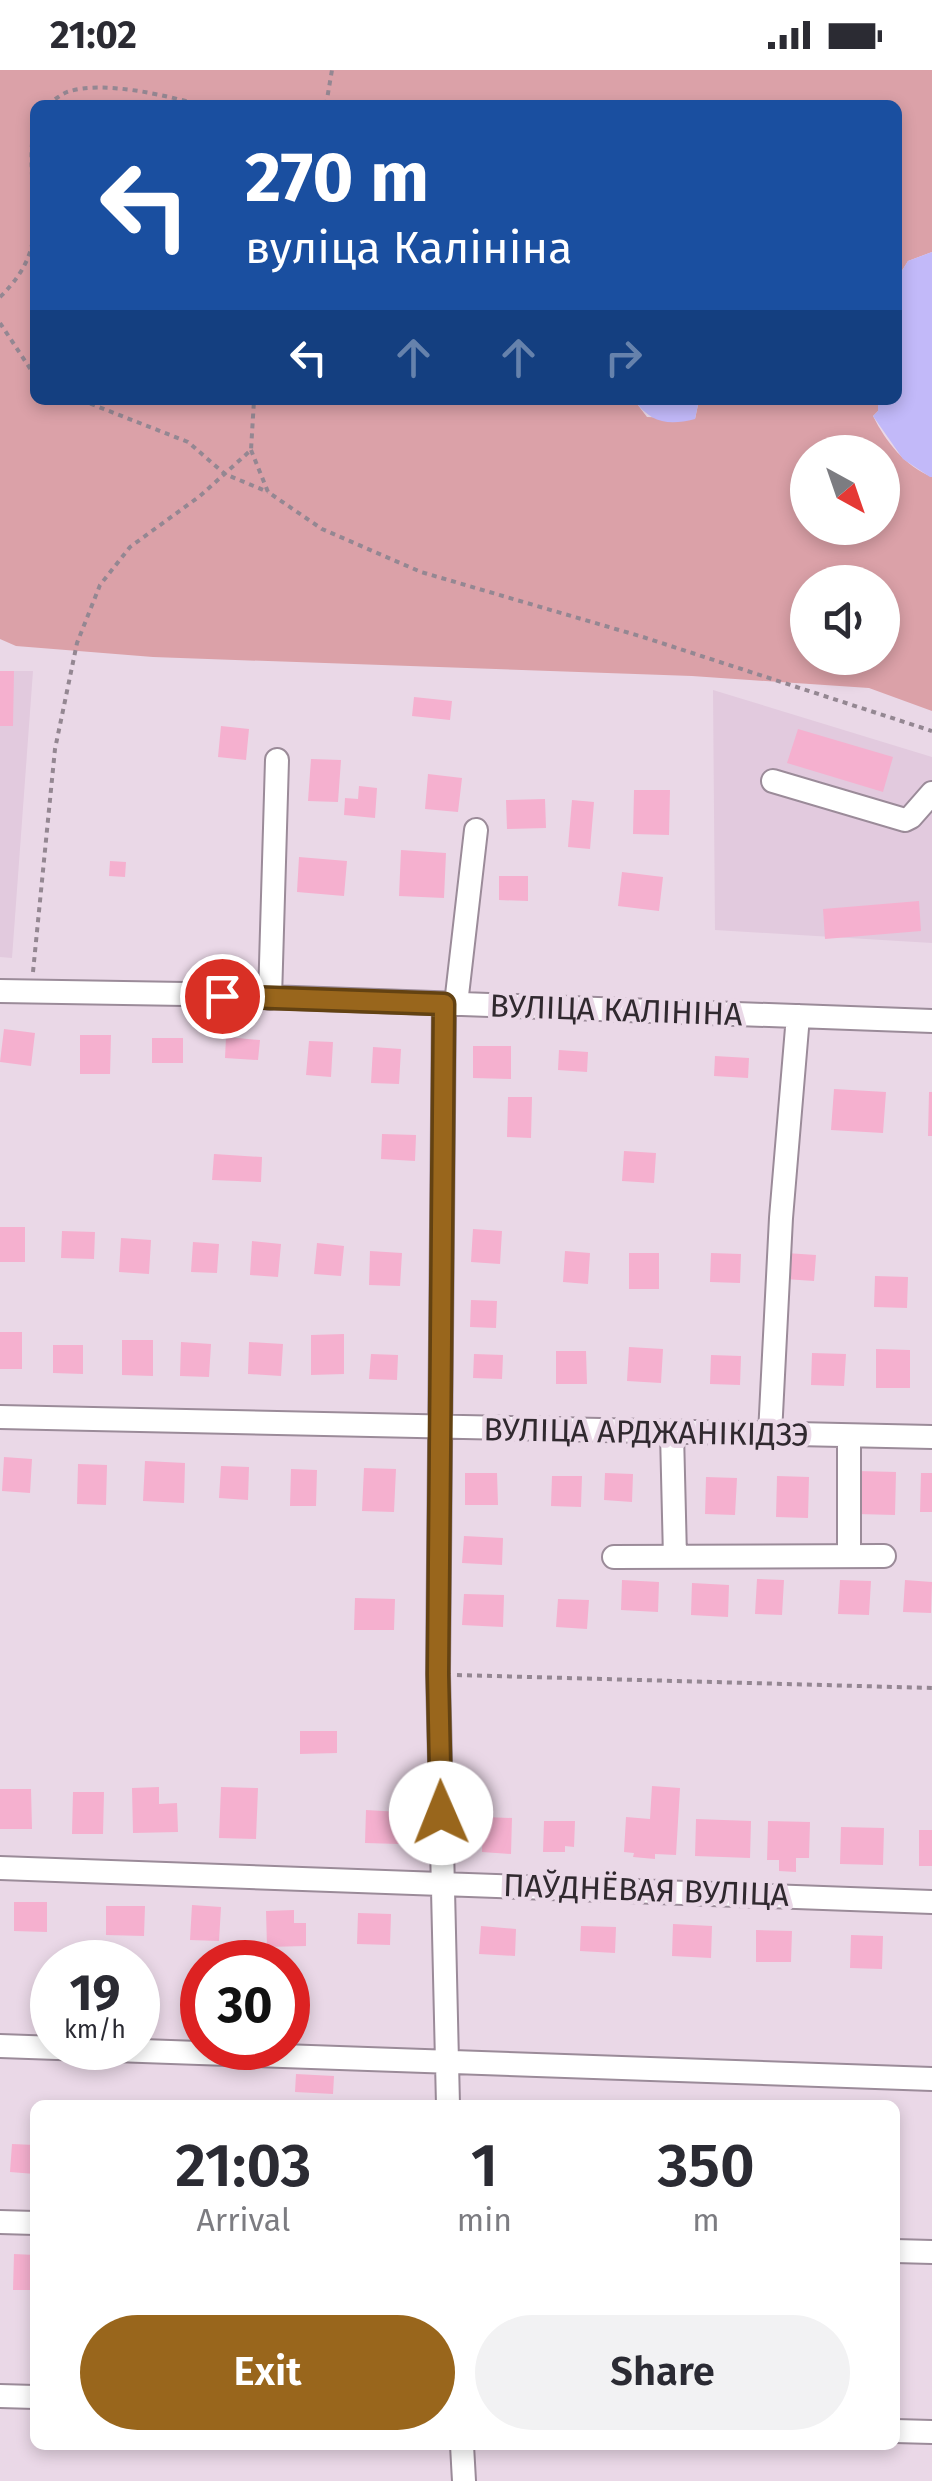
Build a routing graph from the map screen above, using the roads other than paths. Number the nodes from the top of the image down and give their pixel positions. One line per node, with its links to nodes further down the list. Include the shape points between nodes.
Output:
1 (277, 760): 6 (street)
2 (773, 781): 3 (street, via 906,820)
3 (932, 792)
4 (476, 830): 7 (street)
5 (0, 991): 6 (street, ВУЛІЦА КАЛІНІНА)
6 (270, 998): 7 (street, ВУЛІЦА КАЛІНІНА)
7 (450, 1004): 8 (street, ВУЛІЦА КАЛІНІНА); 11 (street)
8 (798, 1016): 9 (street, ВУЛІЦА КАЛІНІНА); 13 (street)
9 (932, 1021)
10 (0, 1417): 11 (street, ВУЛІЦА АРДЖАНІКІДЗЭ)
11 (442, 1429): 12 (street, ВУЛІЦА АРДЖАНІКІДЗЭ); 21 (street)
12 (672, 1432): 13 (street, ВУЛІЦА АРДЖАНІКІДЗЭ); 19 (street)
13 (770, 1434): 14 (street, ВУЛІЦА АРДЖАНІКІДЗЭ)
14 (849, 1436): 15 (street, ВУЛІЦА АРДЖАНІКІДЗЭ); 16 (street)
15 (932, 1437)
16 (850, 1556): 17 (street); 19 (street)
17 (884, 1556)
18 (614, 1557): 19 (street)
19 (675, 1557)
20 (0, 1868): 21 (street, ПАЎДНЁВАЯ ВУЛІЦА)
21 (442, 1882): 22 (street, ПАЎДНЁВАЯ ВУЛІЦА); 24 (street)
22 (932, 1902)
23 (0, 2046): 24 (street)
24 (447, 2063): 25 (street); 26 (street)
25 (932, 2079)
26 (448, 2100)
27 (0, 2222): 28 (street)
28 (30, 2223)
29 (900, 2251): 30 (street)
30 (932, 2252)
31 (0, 2396): 32 (street)
32 (30, 2397)
33 (900, 2431): 34 (street)
34 (932, 2432)
35 (462, 2450): 36 (street)
36 (464, 2481)

